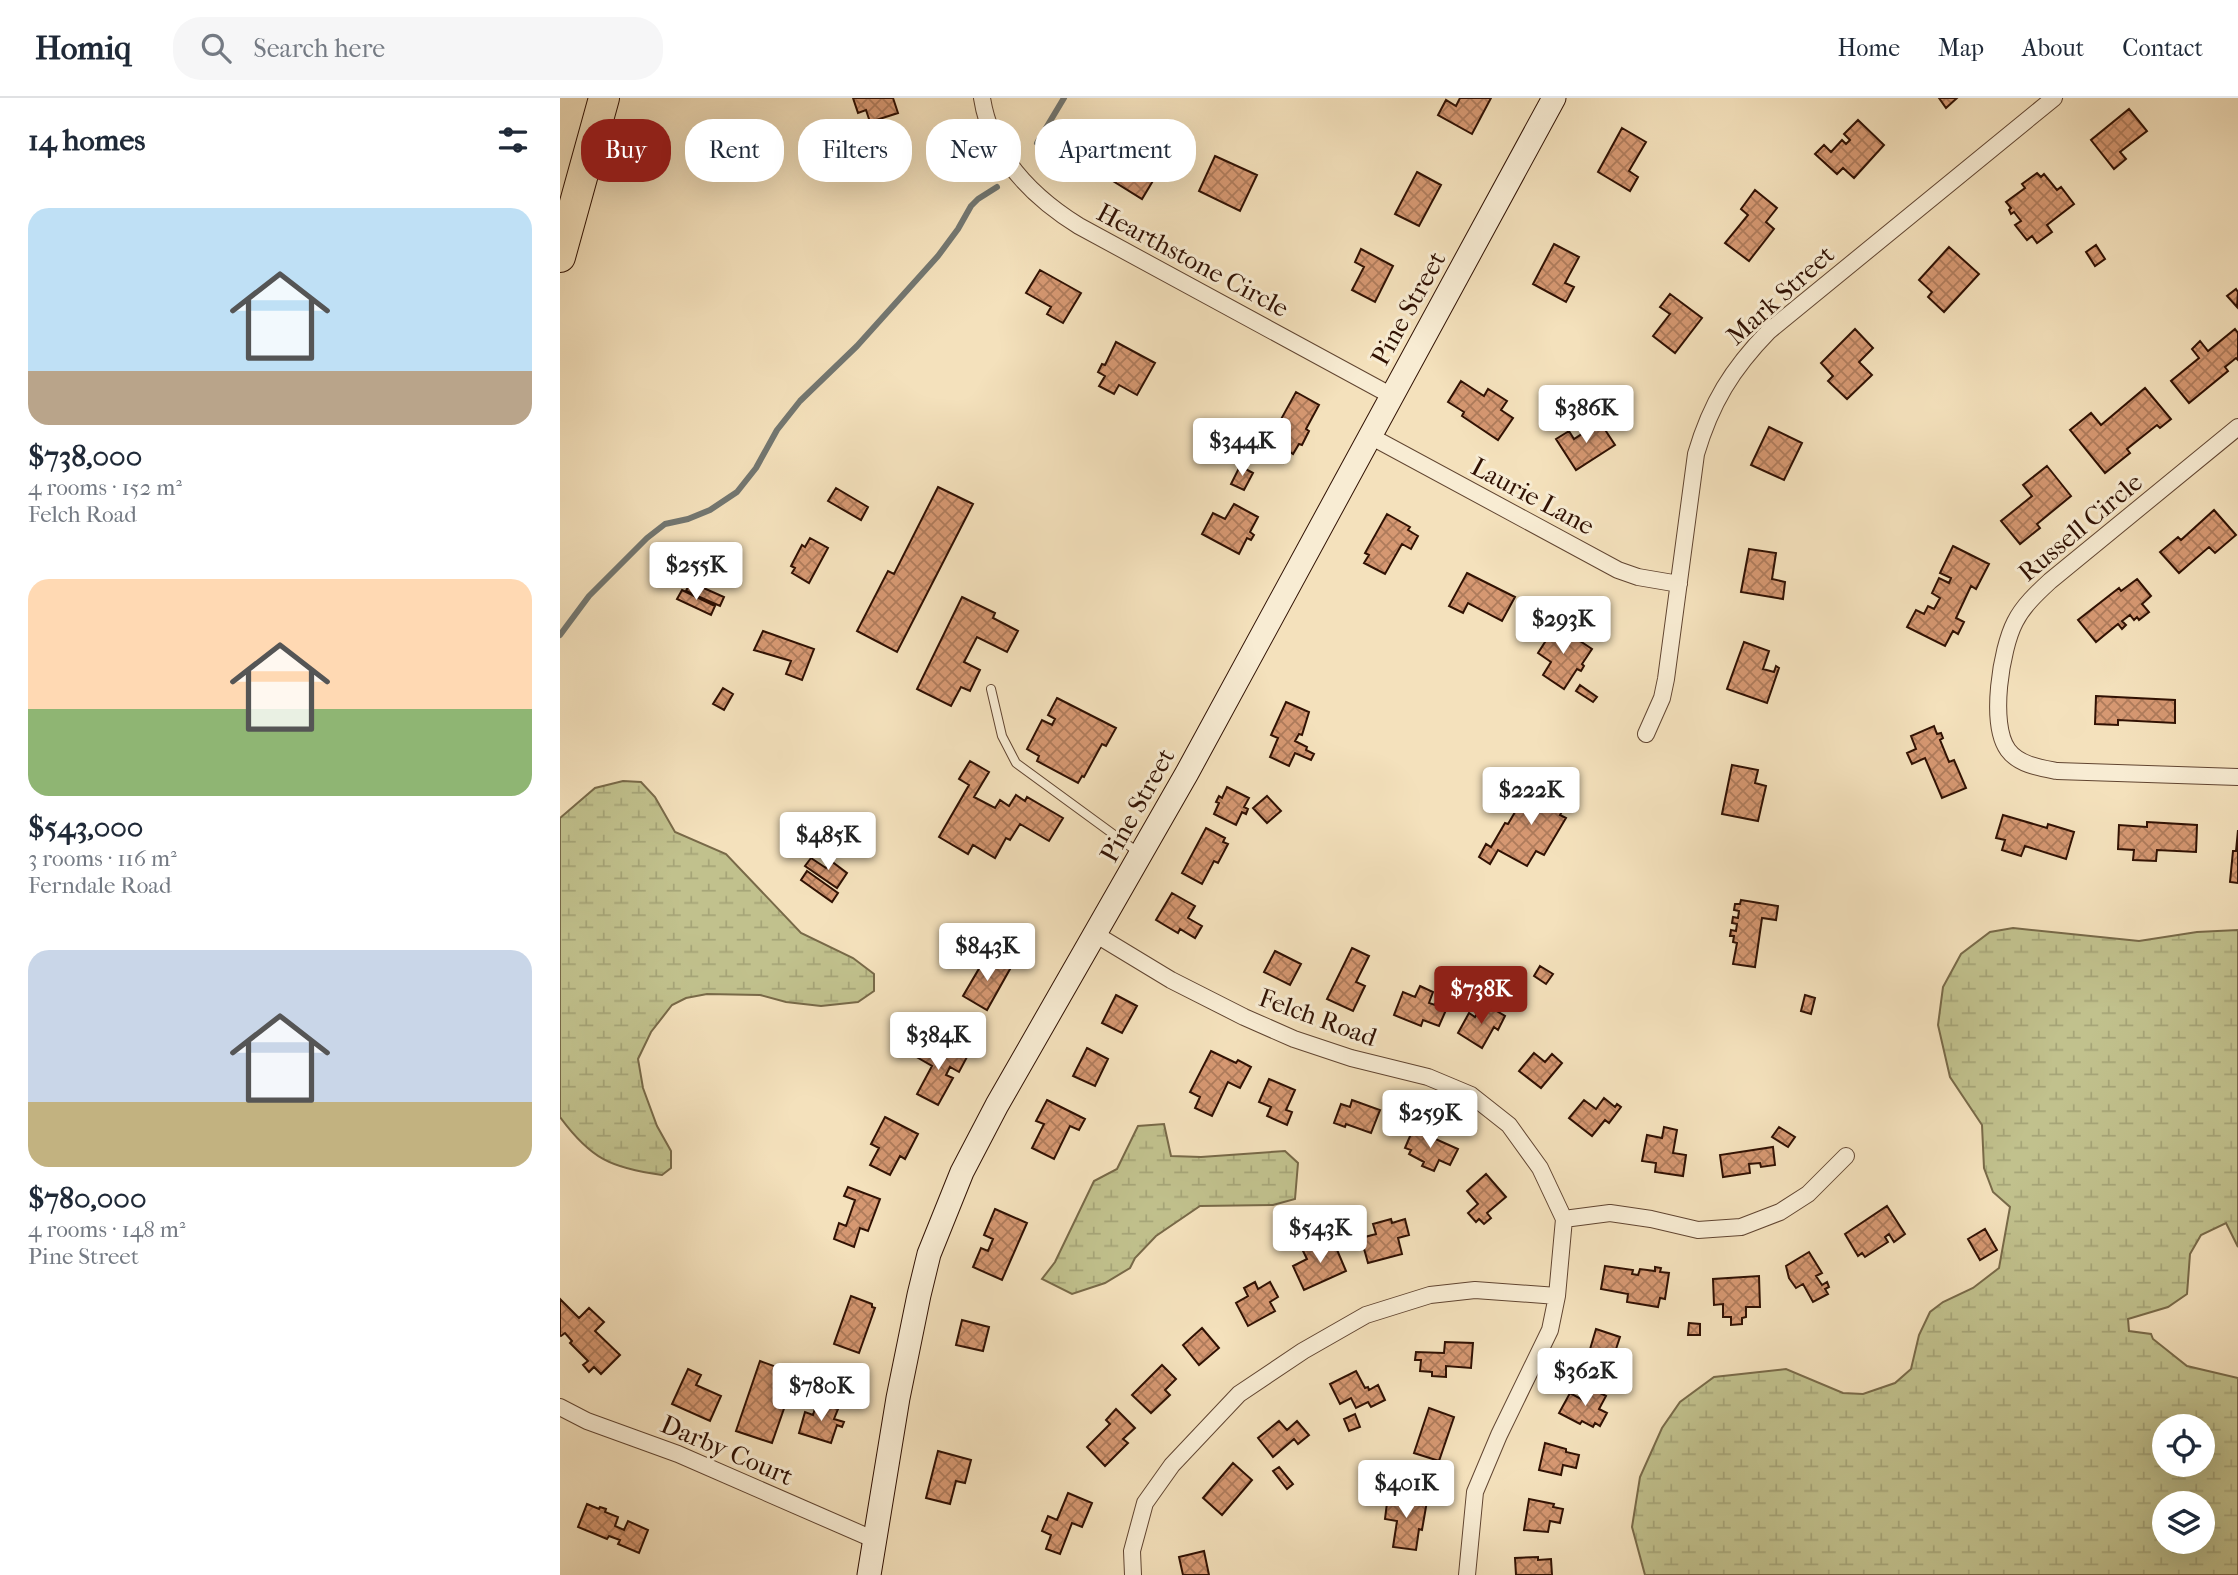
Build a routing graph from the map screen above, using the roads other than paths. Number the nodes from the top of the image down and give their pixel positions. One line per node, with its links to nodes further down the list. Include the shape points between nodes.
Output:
1 (604, 98): 5 (highway)
2 (982, 98): 6 (street, Hearthstone Circle, via 1002,155 1055,211)
3 (1554, 98): 6 (main road, Pine Street)
4 (2054, 98): 9 (street, Mark Street, via 1769,331 1736,368 1712,410 1696,454)
5 (560, 257)
6 (1392, 396): 8 (main road, Pine Street)
7 (2238, 427): 12 (street, Russell Circle, via 2023,608 2006,649 1998,718 2008,750 2036,767)
8 (1370, 436): 9 (street, Laurie Lane, via 1618,570); 13 (main road, Pine Street)
9 (1679, 584): 11 (street, Mark Street, via 1662,698)
10 (991, 689): 13 (lane, via 1002,736 1016,763)
11 (1646, 734)
12 (2238, 777)
13 (1142, 854): 14 (main road, Pine Street)
14 (1095, 934): 16 (street, Felch Road, via 1171,980 1294,1039 1428,1077 1471,1095 1509,1125 1540,1168); 19 (main road, Pine Street, via 985,1128 929,1254 908,1345)
15 (1846, 1156): 16 (street, via 1808,1194 1780,1212 1741,1227 1699,1230 1610,1213)
16 (1564, 1219): 17 (street)
17 (1557, 1296): 21 (street, via 1475,1290 1430,1295 1366,1315 1303,1351 1239,1394 1172,1465 1145,1503 1132,1551); 22 (street, via 1550,1330 1475,1492)
18 (560, 1407): 19 (street, Darby Court)
19 (875, 1540): 20 (main road, Pine Street)
20 (869, 1575)
21 (1133, 1575)
22 (1467, 1575)

